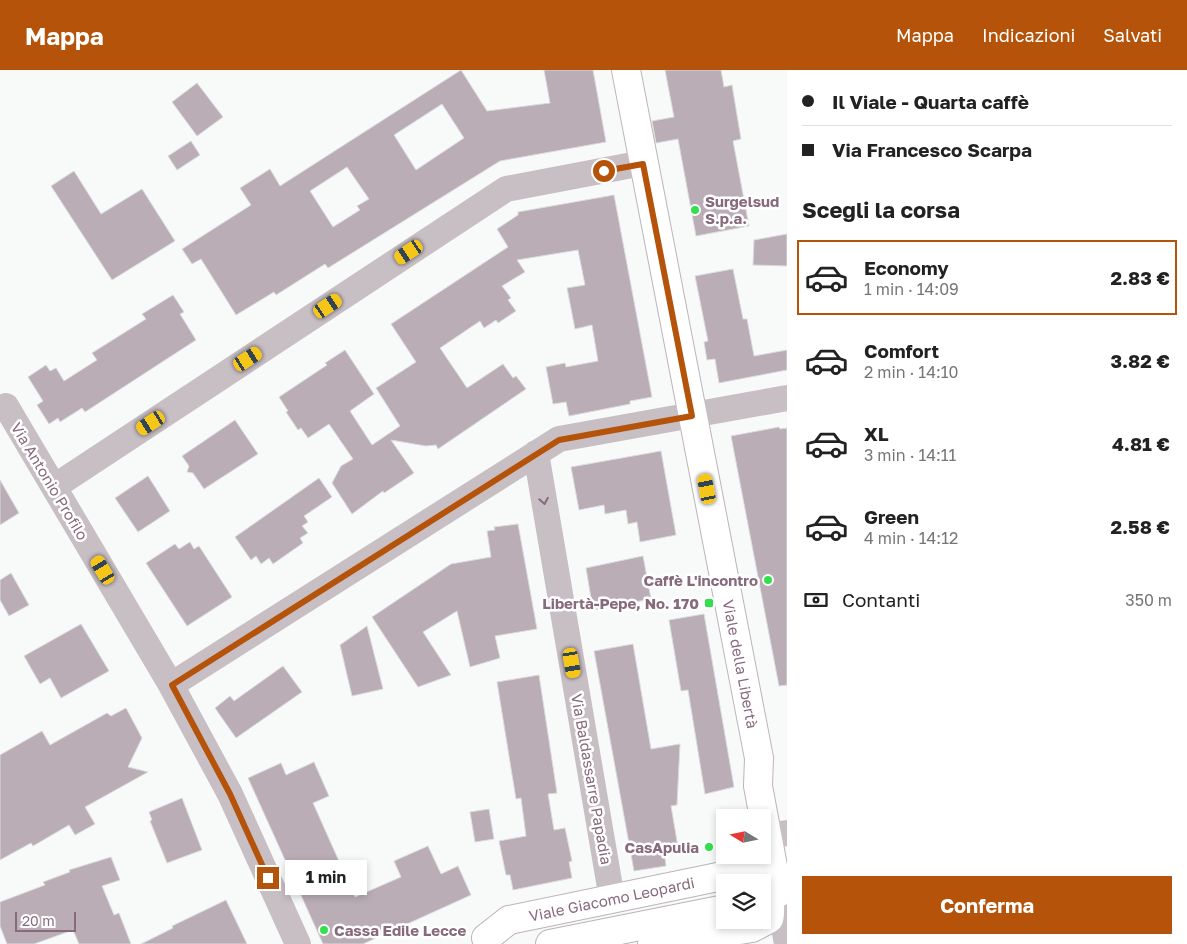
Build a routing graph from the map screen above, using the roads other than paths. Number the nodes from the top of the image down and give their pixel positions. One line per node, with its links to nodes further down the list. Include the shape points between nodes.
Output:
1 (626, 70): 2 (main road, Viale della Libertà)
2 (643, 164): 5 (main road, Viale della Libertà); 7 (street, via 506,189)
3 (787, 398): 5 (street)
4 (6, 406): 7 (street, Via Antonio Profilo)
5 (692, 416): 6 (street, via 559,440); 9 (main road, Viale della Libertà, via 759,758 758,786)
6 (536, 453): 8 (street); 16 (street, Via Baldassarre Papadia, one-way to 16)
7 (54, 487): 8 (street, Via Antonio Profilo)
8 (172, 685): 21 (street, Via Antonio Profilo, via 230,794)
9 (763, 809)
10 (771, 847): 14 (main road, Viale della Libertà)
11 (719, 864): 16 (main road, Viale Giacomo Leopardi)
12 (759, 864): 13 (main road, via 754,872)
13 (759, 874)
14 (783, 885): 24 (street)
15 (716, 897): 20 (main road, Viale Giacomo Leopardi)
16 (612, 899): 20 (main road, Viale Giacomo Leopardi, via 509,920)
17 (716, 911): 22 (main road, Viale Giacomo Leopardi)
18 (746, 929): 23 (main road)
19 (757, 929): 24 (street, via 773,932)
20 (478, 941)
21 (298, 944)
22 (550, 944)
23 (652, 944)
24 (787, 944)

